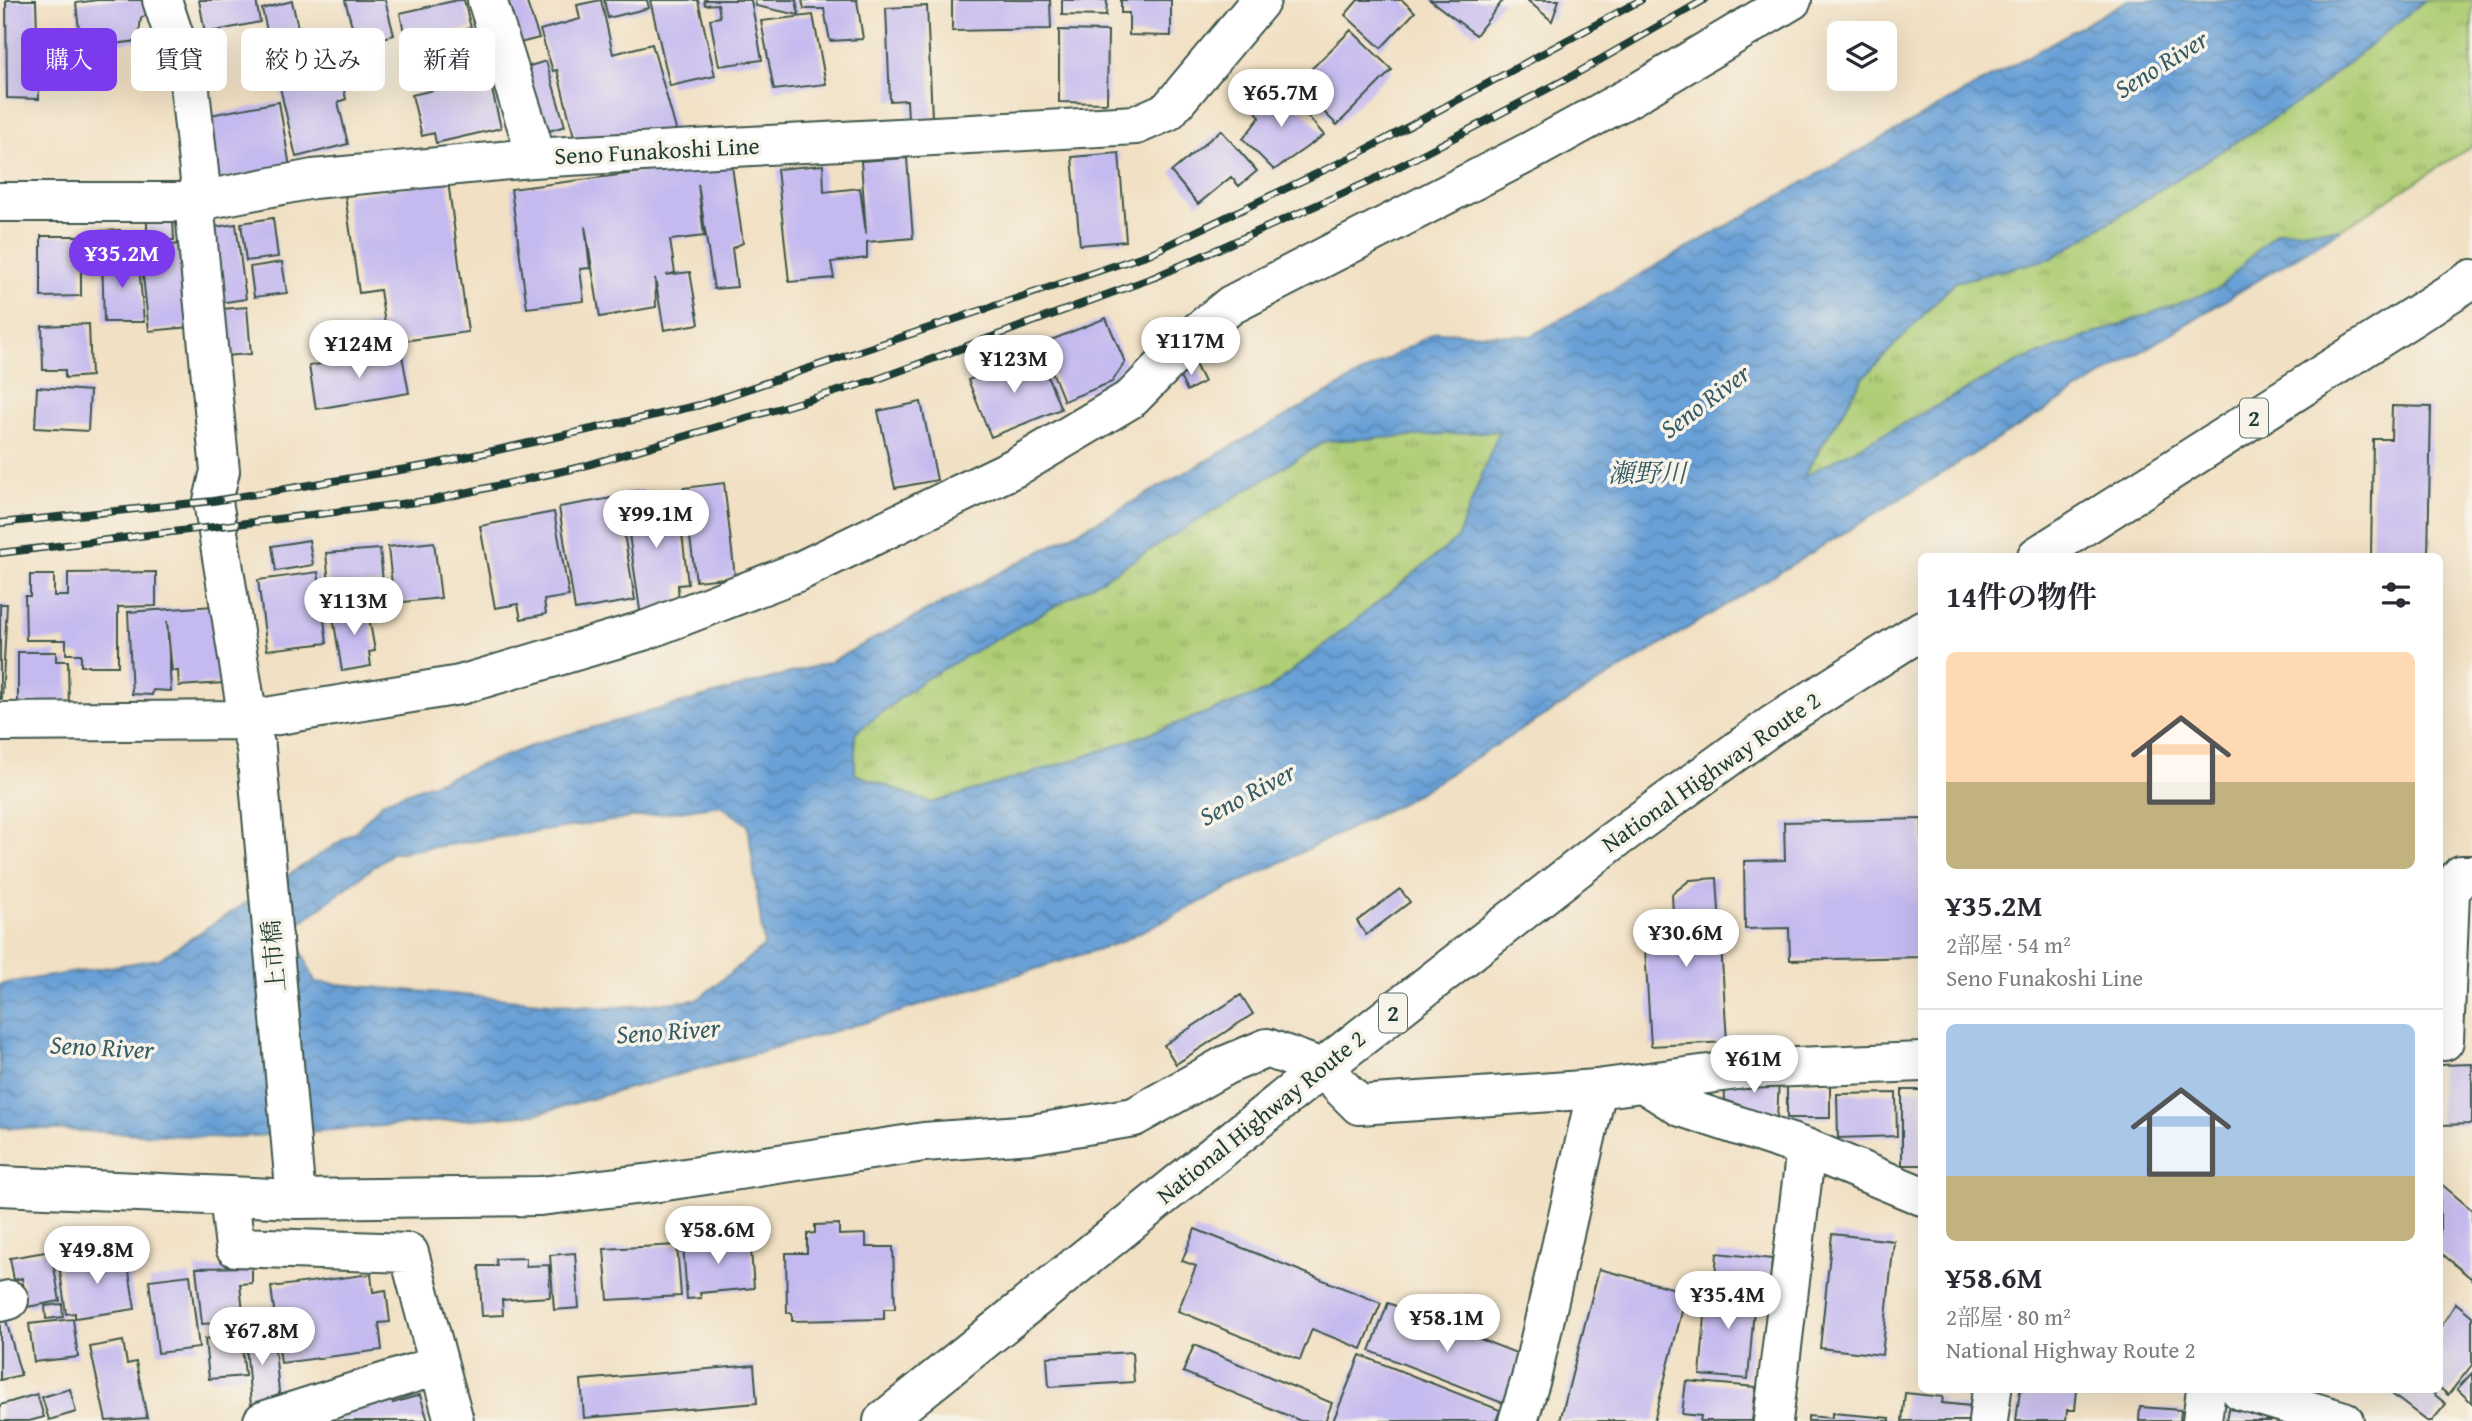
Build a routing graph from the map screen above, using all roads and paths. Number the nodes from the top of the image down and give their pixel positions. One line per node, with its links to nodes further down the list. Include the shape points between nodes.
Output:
1 (162, 0): 6 (main road, 上市橋, via 189,81)
2 (487, 0): 5 (main road, via 531,139)
3 (1261, 0): 5 (main road, Seno Funakoshi Line, via 1168,111 1136,125)
4 (1792, 0): 12 (main road, via 1635,94 1231,305 1132,398 1016,467 800,571 646,630 460,685)
5 (531, 158): 6 (main road, Seno Funakoshi Line, via 313,179)
6 (198, 200): 7 (main road, Seno Funakoshi Line); 12 (main road, 上市橋, via 220,471 213,501)
7 (0, 202)
8 (2472, 279): 9 (main road, 2)
9 (2042, 553)
10 (1918, 633): 16 (main road, National Highway Route 2 / 2, via 1774,724 1610,843)
11 (0, 722): 12 (main road)
12 (252, 734): 20 (main road, 上市橋)
13 (2472, 874): 14 (main road, via 2461,875 2450,892)
14 (2452, 1041)
15 (1918, 1062): 17 (main road, via 1745,1069)
16 (1322, 1068): 18 (main road, via 1359,1105); 20 (main road, via 1267,1048 1226,1065 1133,1117 540,1196); 30 (main road, National Highway Route 2 / 2)
17 (1643, 1083): 18 (main road); 19 (main road, via 1681,1107)
18 (1597, 1089): 31 (main road)
19 (1806, 1148): 22 (main road); 32 (main road)
20 (294, 1181): 23 (main road)
21 (0, 1186): 23 (main road)
22 (1918, 1194)
23 (229, 1197): 24 (main road, via 235,1247 409,1253)
24 (439, 1365): 28 (main road); 29 (main road)
25 (1992, 1393): 33 (main road)
26 (2206, 1393): 34 (main road)
27 (2250, 1393): 35 (main road)
28 (263, 1421)
29 (454, 1421)
30 (883, 1421)
31 (1518, 1421)
32 (1773, 1421)
33 (1988, 1421)
34 (2202, 1421)
35 (2344, 1421)

